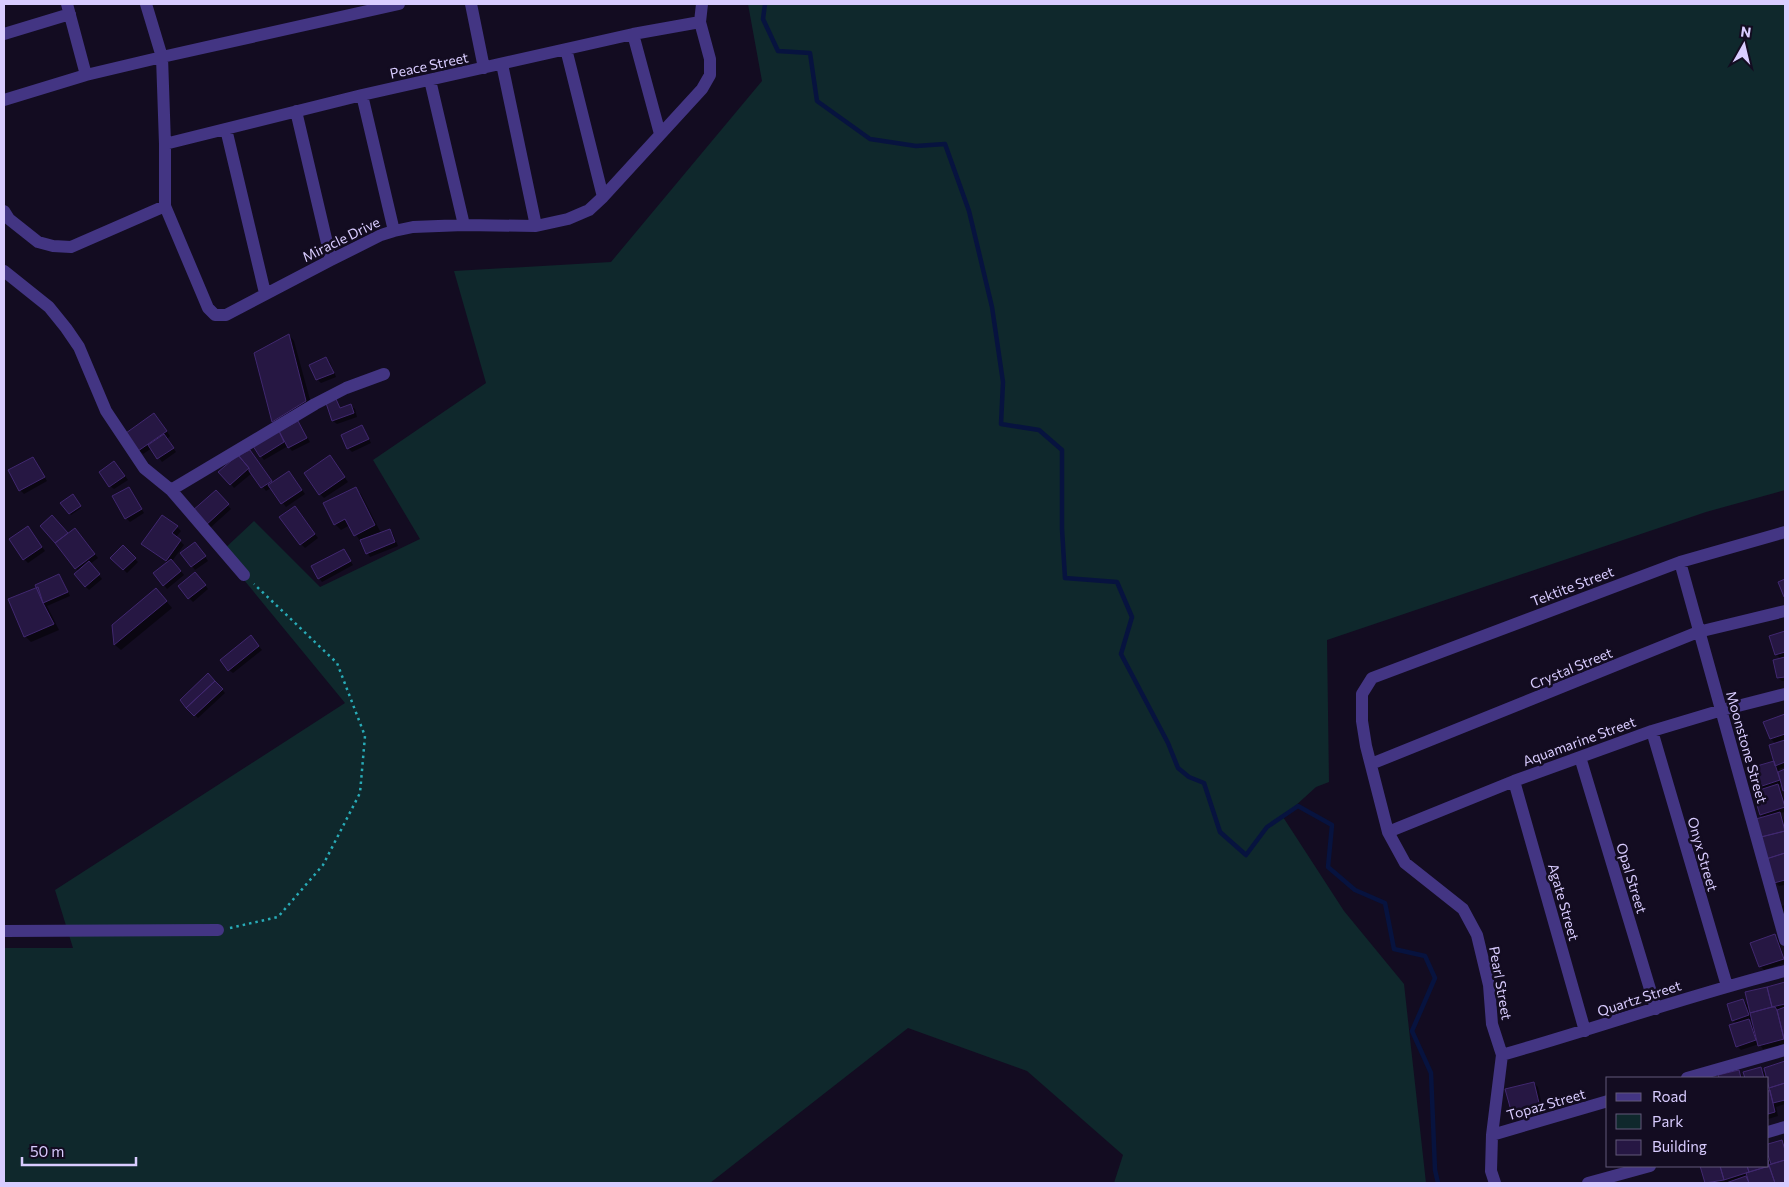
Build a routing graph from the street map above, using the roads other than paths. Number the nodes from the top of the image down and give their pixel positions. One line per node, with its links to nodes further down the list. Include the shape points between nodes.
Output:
1 (146, 4): 10 (street, Miracle Drive)
2 (399, 4): 10 (street)
3 (471, 4): 12 (street)
4 (702, 4): 6 (street, Miracle Drive)
5 (68, 9): 7 (street); 13 (street)
6 (700, 22): 8 (street, Peace Street); 19 (street, Miracle Drive, via 710,59 710,75 702,89)
7 (4, 34)
8 (633, 34): 9 (street, Peace Street); 19 (street)
9 (566, 49): 11 (street, Peace Street); 21 (street)
10 (162, 57): 13 (street); 20 (street, Miracle Drive)
11 (502, 64): 12 (street, Peace Street); 25 (street)
12 (484, 68): 14 (street, Peace Street)
13 (86, 75): 16 (street)
14 (430, 80): 15 (street, Peace Street); 24 (street)
15 (362, 95): 17 (street, Peace Street); 26 (street)
16 (4, 100)
17 (296, 111): 18 (street, Peace Street); 27 (street)
18 (226, 129): 20 (street, Peace Street); 29 (street)
19 (660, 134): 21 (street, Miracle Drive)
20 (165, 144): 22 (street, Miracle Drive)
21 (603, 197): 25 (street, Miracle Drive, via 589,210 568,219)
22 (165, 206): 23 (street, via 71,247 38,242 9,219); 29 (street, Miracle Drive, via 208,308 216,315 226,315)
23 (4, 211)
24 (464, 225): 25 (street, Miracle Drive); 26 (street, Miracle Drive)
25 (536, 226)
26 (394, 231): 27 (street, Miracle Drive)
27 (332, 260): 29 (street, Miracle Drive)
28 (4, 271): 31 (street, via 49,307 66,328 79,347 106,412 144,468)
29 (265, 293)
30 (384, 374): 31 (street, via 315,404)
31 (171, 490): 34 (street)
32 (1785, 532): 33 (street, Tektite Street)
33 (1680, 562): 36 (street, Moonstone Street); 37 (street, Tektite Street)
34 (244, 574)
35 (1785, 611): 36 (street, Crystal Street)
36 (1698, 632): 39 (street, Moonstone Street); 42 (street, Crystal Street)
37 (1372, 678): 42 (street, Pearl Street, via 1362,694 1362,721)
38 (1785, 694): 39 (street, Aquamarine Street)
39 (1722, 710): 40 (street, Aquamarine Street); 47 (street, Moonstone Street)
40 (1652, 731): 41 (street, Aquamarine Street); 49 (street, Onyx Street)
41 (1580, 757): 43 (street, Aquamarine Street); 50 (street, Opal Street)
42 (1371, 764): 44 (street, Pearl Street)
43 (1514, 781): 44 (street, Aquamarine Street); 51 (street, Agate Street)
44 (1388, 832): 53 (street, Pearl Street, via 1405,863 1463,909 1477,935 1489,985 1492,1024)
45 (218, 930): 46 (street)
46 (4, 931)
47 (1785, 940)
48 (1785, 971): 49 (street, Quartz Street)
49 (1727, 986): 50 (street, Quartz Street)
50 (1656, 1009): 51 (street, Quartz Street)
51 (1585, 1031): 53 (street, Quartz Street)
52 (1785, 1050): 54 (street)
53 (1502, 1055): 58 (street, Pearl Street)
54 (1690, 1077)
55 (1606, 1102): 58 (street, Topaz Street)
56 (1785, 1127): 57 (street)
57 (1769, 1132)
58 (1492, 1135): 60 (street, Pearl Street, via 1491,1172)
59 (1646, 1167): 61 (street)
60 (1495, 1183)
61 (1588, 1183)

